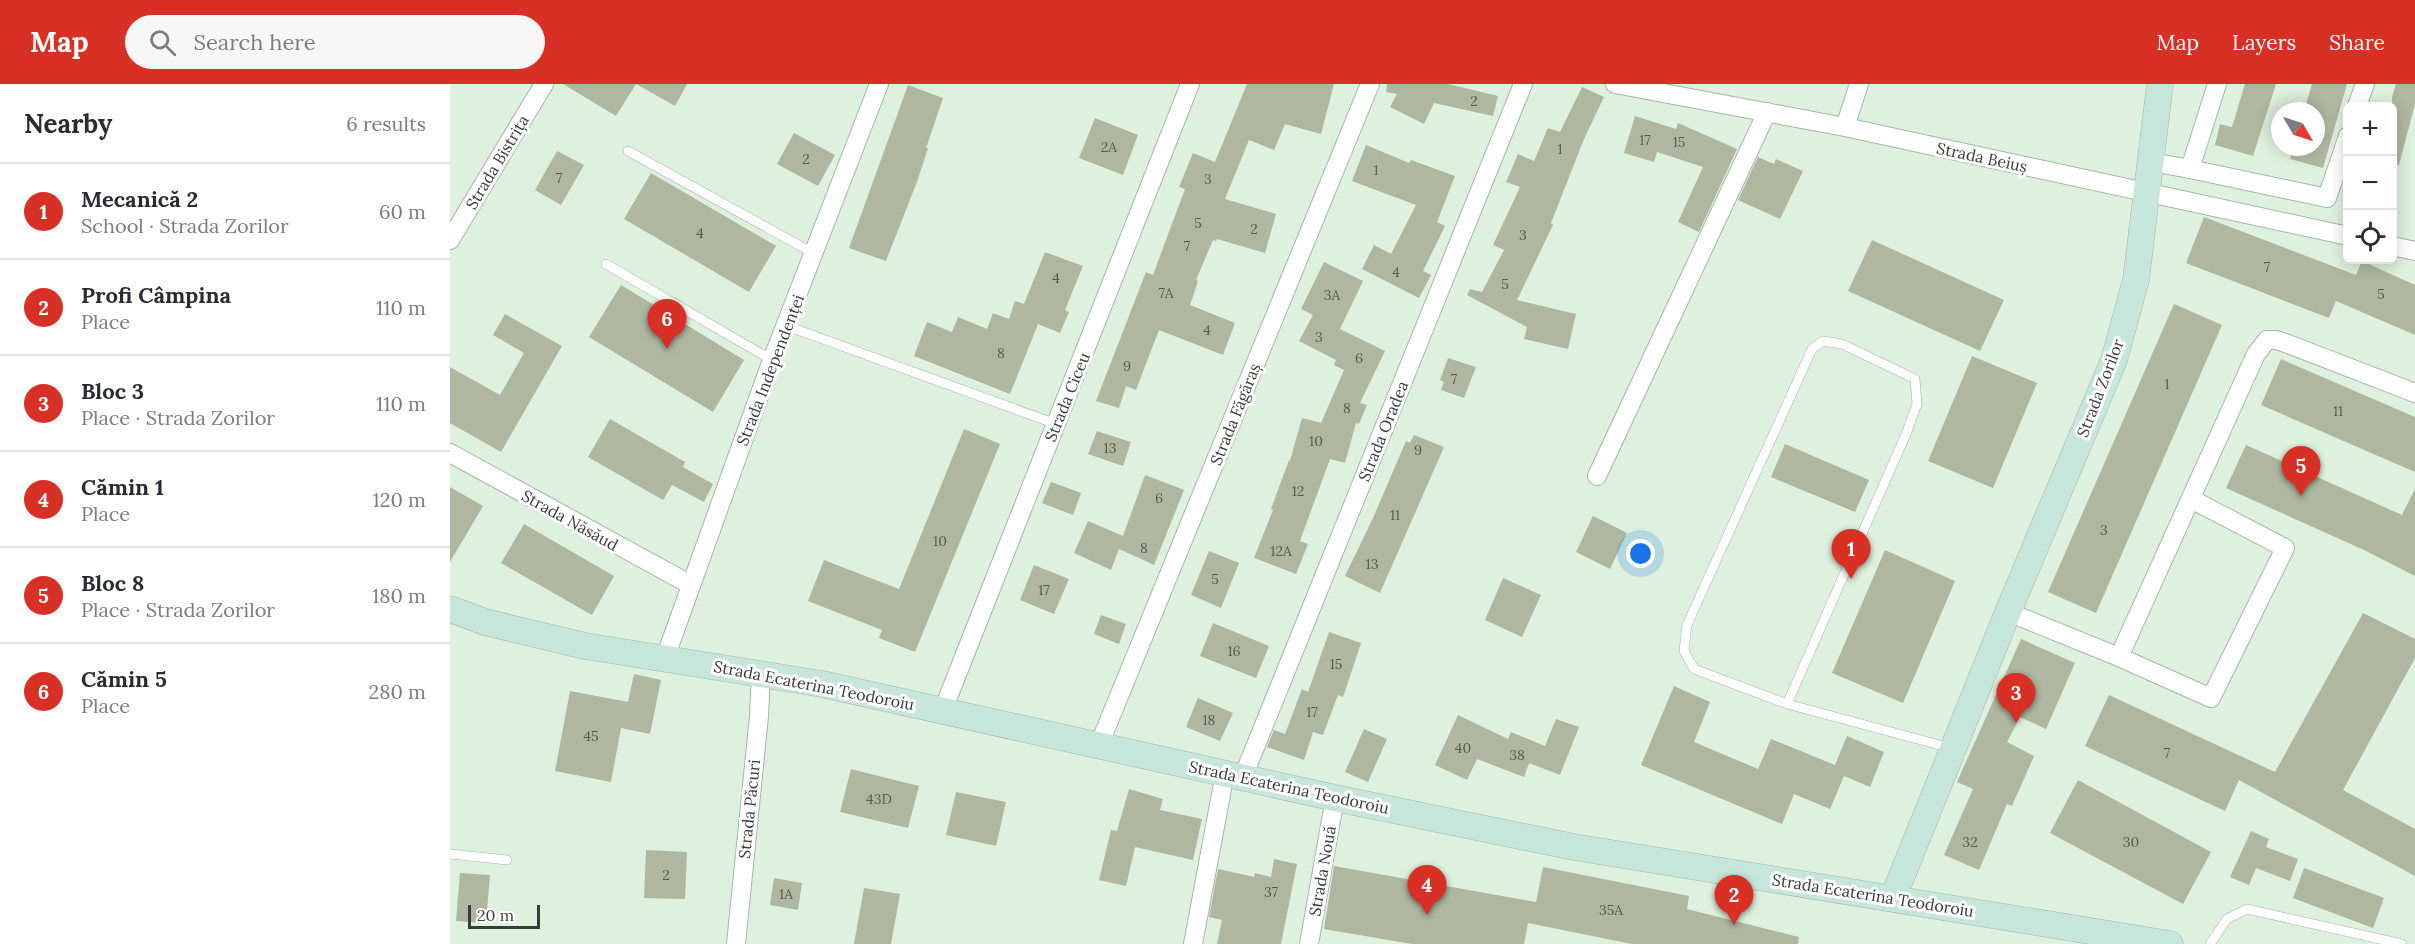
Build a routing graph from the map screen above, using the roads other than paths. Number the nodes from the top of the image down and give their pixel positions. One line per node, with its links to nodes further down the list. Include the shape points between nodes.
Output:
1 (544, 84): 20 (street, Strada Bistrița)
2 (879, 84): 23 (street, Strada Independenței)
3 (1190, 84): 28 (street, Strada Ciceu)
4 (1370, 84): 40 (street, Strada Făgăraș)
5 (1523, 84): 42 (street, Strada Oradea)
6 (1615, 84): 12 (street, Strada Beiuș)
7 (1859, 84): 13 (street)
8 (2160, 84): 16 (main road, Strada Zorilor)
9 (2365, 84): 11 (street)
10 (2211, 85): 17 (street)
11 (2358, 102)
12 (1767, 112): 13 (street, Strada Beiuș); 30 (street)
13 (1845, 127): 18 (street, Strada Beiuș)
14 (628, 151): 23 (lane)
15 (2343, 151): 17 (street, via 2327,198)
16 (2152, 157): 17 (street); 18 (main road, Strada Zorilor)
17 (2190, 169)
18 (2148, 192): 19 (street, Strada Beiuș); 34 (main road, Strada Zorilor, via 2136,280 2114,360)
19 (2343, 235)
20 (450, 240)
21 (2397, 247): 22 (street)
22 (2415, 251)
23 (813, 254): 25 (street, Strada Independenței)
24 (606, 264): 26 (lane)
25 (787, 326): 26 (street, Strada Independenței); 28 (lane)
26 (772, 360): 32 (street, Strada Independenței)
27 (2415, 393): 31 (street, via 2288,344 2267,340 2256,354)
28 (1056, 424): 39 (street, Strada Ciceu)
29 (450, 453): 32 (street, Strada Năsăud)
30 (1598, 476)
31 (2191, 499): 35 (street); 35 (street, via 2285,548 2211,698)
32 (690, 585): 36 (street, Strada Independenței)
33 (450, 609): 36 (main road, Strada Ecaterina Teodoroiu, via 485,622 585,646)
34 (2008, 612): 35 (street); 41 (main road, Strada Zorilor)
35 (2119, 657)
36 (665, 658): 37 (main road, Strada Ecaterina Teodoroiu)
37 (761, 674): 39 (main road, Strada Ecaterina Teodoroiu); 48 (street, Strada Păcuri)
38 (1786, 704): 38 (lane, via 1694,669 1684,651 1687,625 1812,349 1823,341 1842,344 1915,379 1917,404); 41 (lane)
39 (943, 710): 40 (main road, Strada Ecaterina Teodoroiu)
40 (1099, 745): 42 (main road, Strada Ecaterina Teodoroiu)
41 (1953, 748): 46 (main road, Strada Zorilor)
42 (1234, 775): 43 (main road, Strada Ecaterina Teodoroiu); 49 (street, Strada Oradea)
43 (1335, 798): 46 (main road, Strada Ecaterina Teodoroiu, via 1574,847); 50 (street, Strada Nouă)
44 (450, 854): 45 (lane)
45 (507, 860)
46 (1893, 898): 47 (main road, Strada Ecaterina Teodoroiu)
47 (2134, 941): 51 (main road, Strada Ecaterina Teodoroiu)
48 (736, 944)
49 (1193, 944)
50 (1309, 944)
51 (2170, 944)
52 (2210, 944): 53 (lane, via 2227,919 2247,909)
53 (2402, 944)

